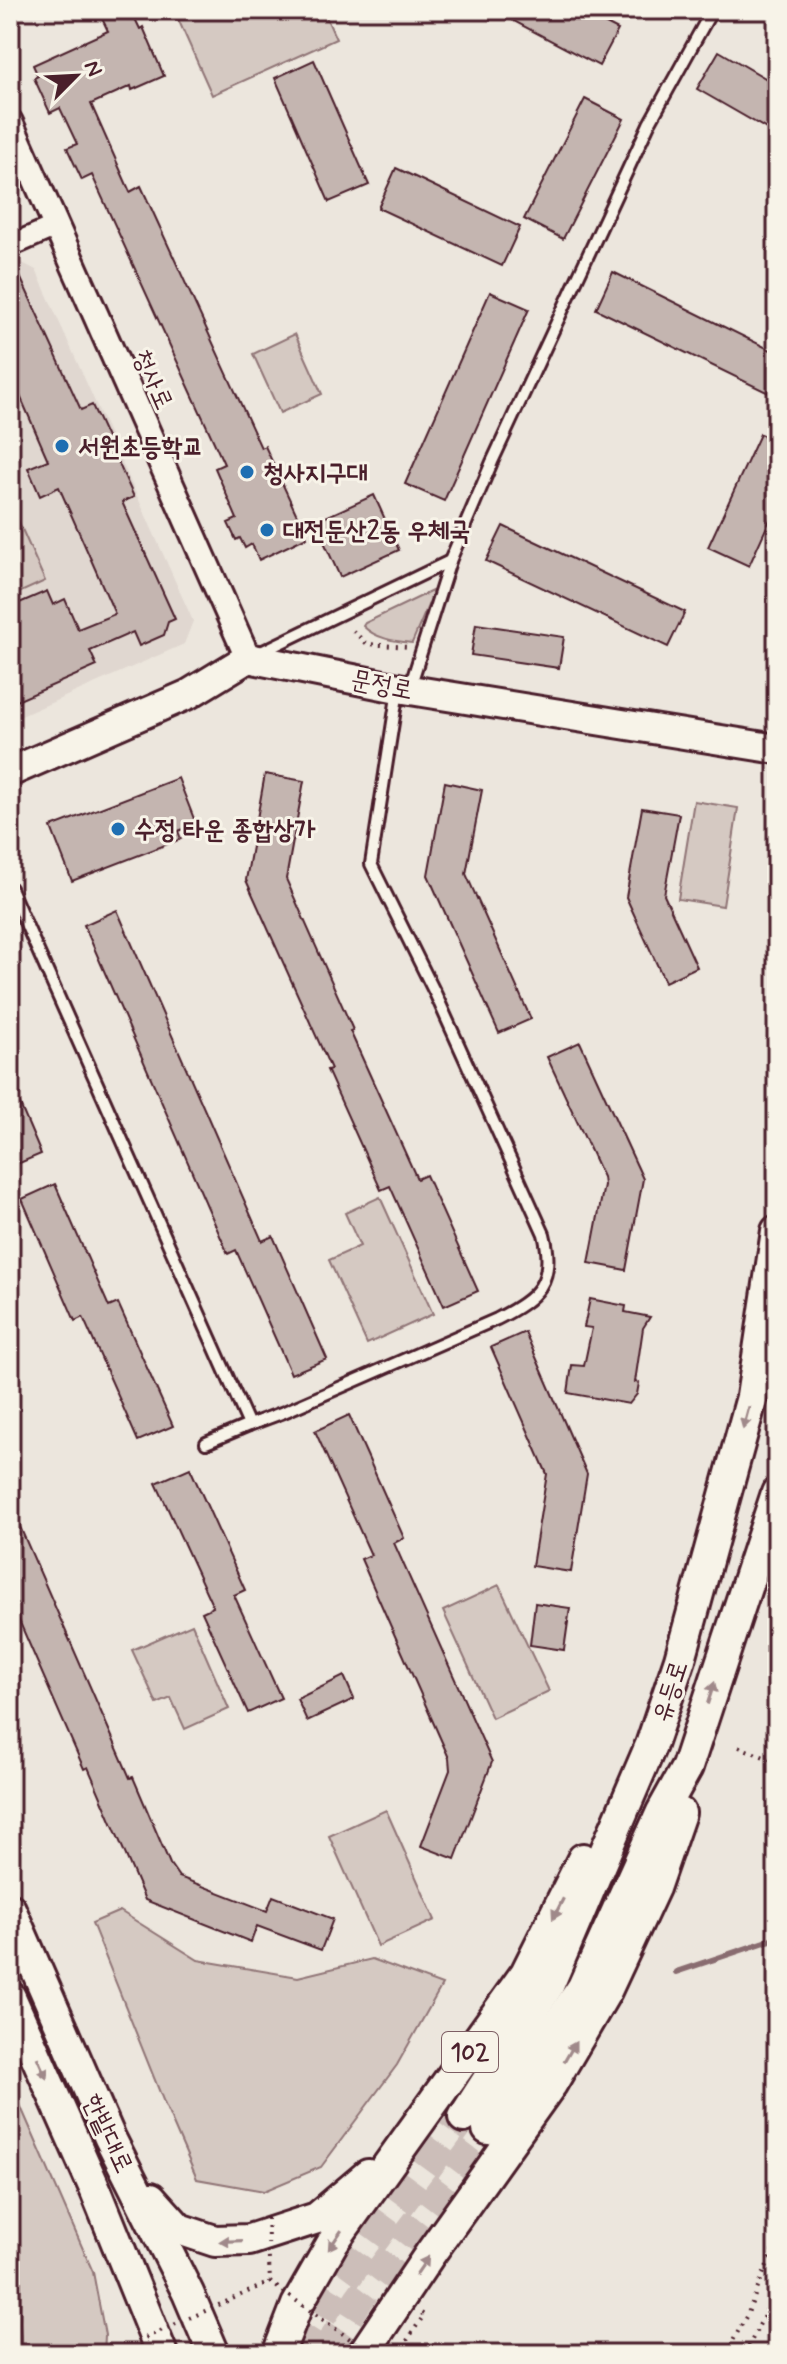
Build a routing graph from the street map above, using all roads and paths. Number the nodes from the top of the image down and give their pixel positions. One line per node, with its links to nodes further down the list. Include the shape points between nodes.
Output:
1 (712, 10): 5 (lane, via 615,195)
2 (10, 122): 3 (street, 청사로)
3 (56, 226): 4 (street); 8 (street, 청사로)
4 (10, 246)
5 (450, 561): 8 (lane); 9 (lane)
6 (353, 631): 7 (path, via 366,646)
7 (410, 648)
8 (248, 658): 9 (main road, 문정로); 11 (main road, via 189,694)
9 (404, 688): 10 (main road, 문정로); 14 (lane, via 371,864 544,1234 548,1271 543,1285 517,1309)
10 (777, 749)
11 (10, 772)
12 (10, 888): 14 (lane)
13 (777, 1231): 17 (main road, 유등로 / 102, one-way to 17, via 752,1397)
14 (249, 1425): 15 (lane)
15 (206, 1443)
16 (777, 1493): 20 (main road, 유등로, one-way to 16)
17 (651, 1745): 20 (main road, 유등로, via 548,1986 476,2123 583,1987); 23 (main road, 102, one-way to 23, via 619,1778 526,1973)
18 (739, 1747): 19 (path)
19 (777, 1762)
20 (687, 1767): 32 (main road, one-way to 20, via 552,2083 606,1991 654,1888 681,1810)
21 (10, 1909): 24 (main road, 한밭대로)
22 (10, 1997): 29 (main road, 한밭대로, one-way to 29, via 144,2305)
23 (413, 2132): 24 (main road, one-way to 24, via 317,2218 249,2240 215,2241 179,2229); 31 (main road, 102, one-way to 31, via 333,2242 297,2305)
24 (110, 2138): 30 (main road, 한밭대로)
25 (267, 2218): 27 (path, bridge)
26 (777, 2240): 34 (path)
27 (270, 2282): 29 (path, bridge); 33 (path, bridge)
28 (777, 2289): 35 (path)
29 (141, 2351)
30 (214, 2354)
31 (278, 2354)
32 (363, 2354)
33 (371, 2354)
34 (726, 2354)
35 (745, 2354)

